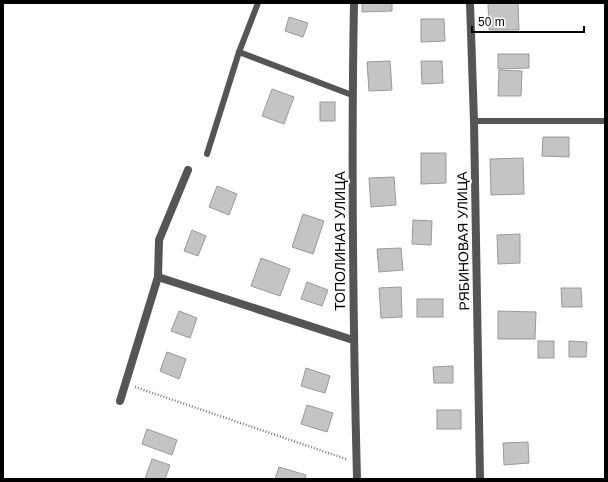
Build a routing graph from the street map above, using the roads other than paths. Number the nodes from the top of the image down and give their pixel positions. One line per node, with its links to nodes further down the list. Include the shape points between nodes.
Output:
1 (258, 3): 4 (lane)
2 (354, 3): 5 (street, ТОПОЛИНАЯ УЛИЦА)
3 (470, 3): 6 (street, РЯБИНОВАЯ УЛИЦА)
4 (239, 52): 5 (lane); 8 (lane)
5 (352, 94): 11 (street, ТОПОЛИНАЯ УЛИЦА)
6 (474, 121): 7 (lane); 14 (street, РЯБИНОВАЯ УЛИЦА)
7 (605, 121)
8 (207, 154)
9 (188, 170): 10 (street, via 159,240)
10 (158, 277): 11 (street); 12 (street)
11 (353, 340): 13 (street, ТОПОЛИНАЯ УЛИЦА)
12 (120, 401)
13 (357, 479)
14 (480, 479)

